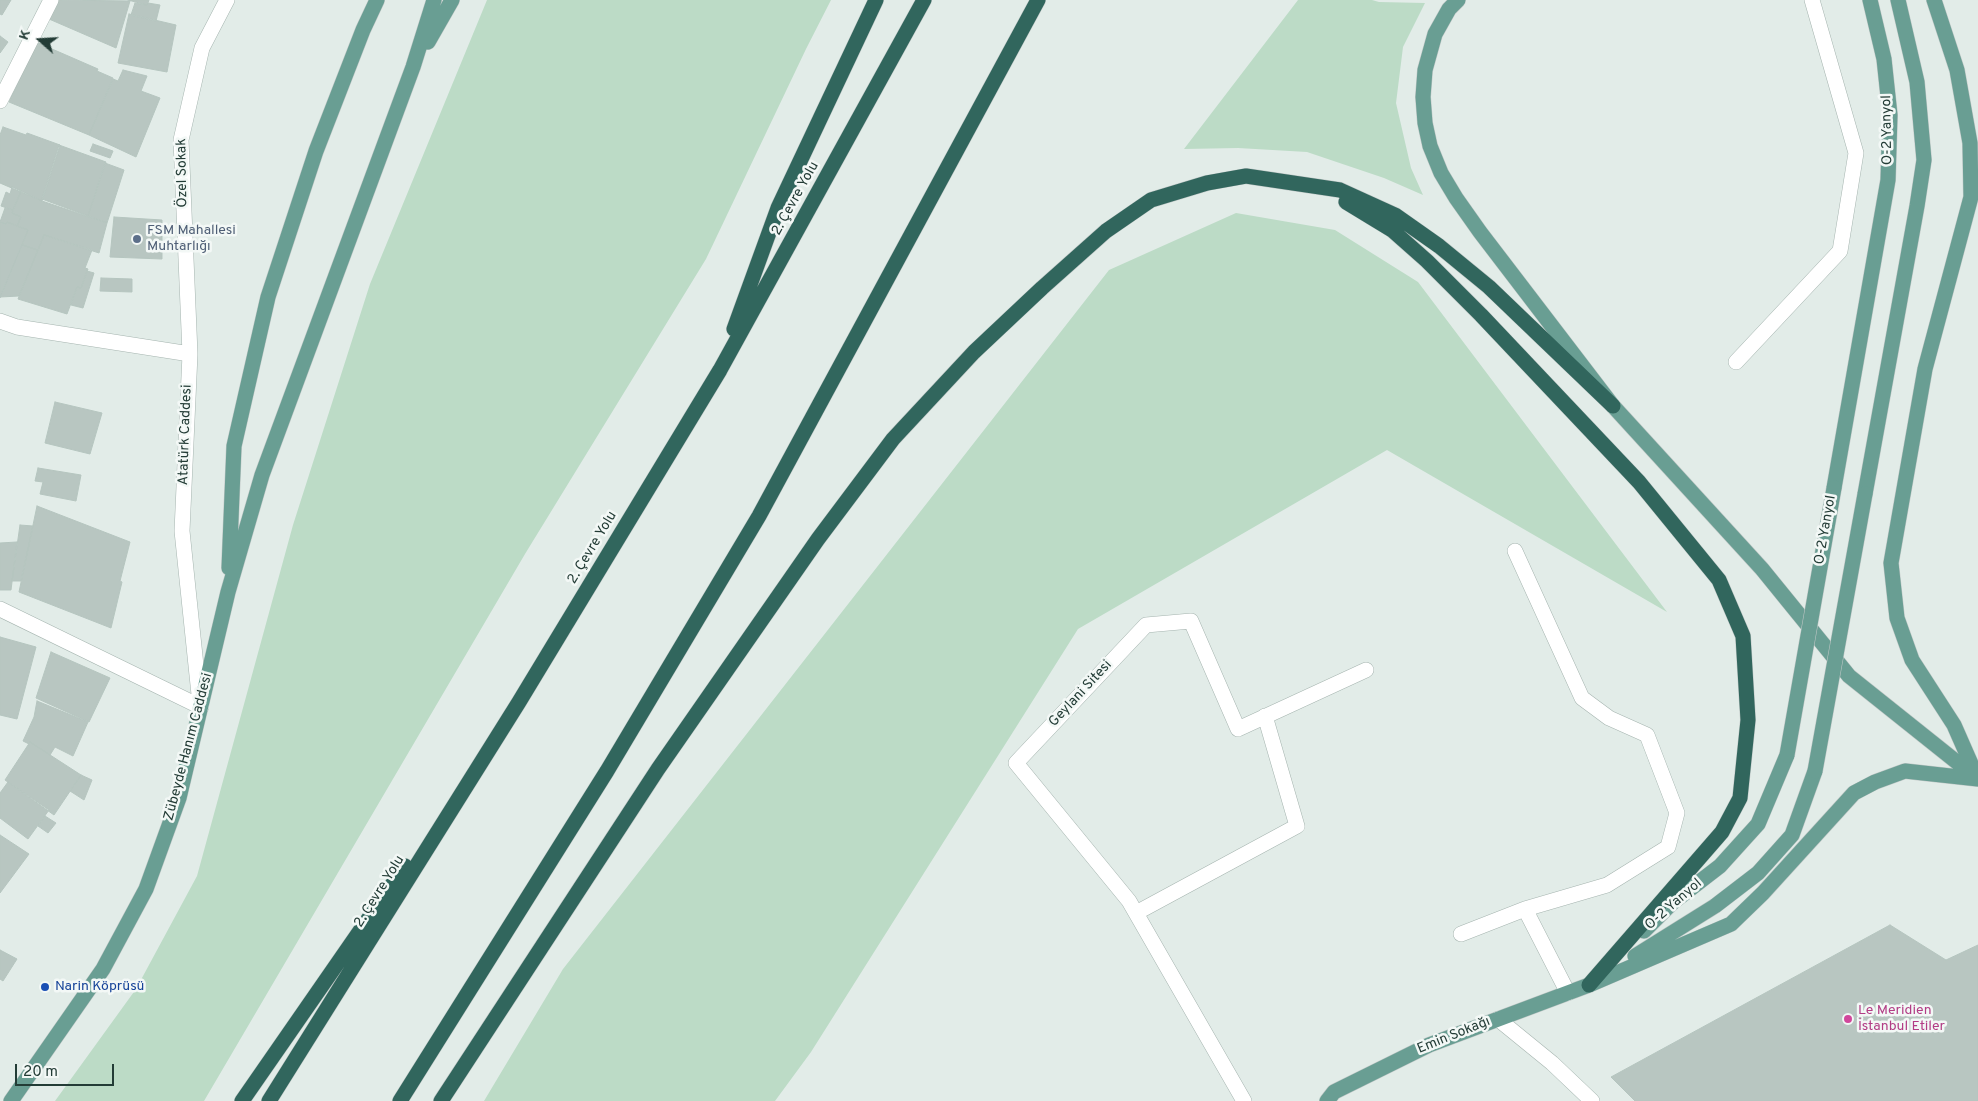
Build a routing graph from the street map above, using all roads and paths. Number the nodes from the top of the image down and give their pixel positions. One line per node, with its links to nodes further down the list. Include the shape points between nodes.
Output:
1 (51, 0): 17 (street)
2 (227, 0): 20 (street, Özel Sokak, via 202,48 180,140)
3 (372, 0): 15 (main road)
4 (377, 0): 15 (main road)
5 (434, 0): 16 (main road)
6 (452, 0): 16 (main road)
7 (876, 0): 22 (highway, via 778,208)
8 (924, 0): 22 (highway, 2. Çevre Yolu)
9 (1038, 0): 42 (highway, via 759,516 607,770)
10 (1458, 0): 23 (main road, via 1435,34 1425,70 1423,97 1430,146 1441,172 1480,232)
11 (1812, 0): 21 (street, via 1856,154 1840,251)
12 (1870, 0): 35 (main road, O-2 Yanyol, bridge, via 1884,59 1890,115 1888,180 1787,755 1758,824 1720,866 1672,903)
13 (1898, 0): 35 (main road, bridge, via 1917,82 1924,160 1815,771 1792,835 1758,873 1715,906)
14 (1934, 0): 31 (main road, via 1956,70 1970,142 1971,197 1926,370 1891,563 1897,618 1912,660 1954,725)
15 (363, 30): 25 (main road, via 316,151 268,296 234,446)
16 (413, 67): 25 (main road, via 262,475)
17 (0, 101)
18 (1283, 181): 23 (highway, via 1340,190 1395,215 1488,287); 35 (highway, via 1344,200 1392,230 1481,315 1639,482 1719,580 1743,636 1748,720 1740,798 1722,832); 43 (highway, via 1246,176 1207,183 1151,200 1106,231 1042,288 974,352 900,432 818,539 658,769)
19 (0, 321): 20 (street, via 16,327)
20 (190, 354): 29 (street, Atatürk Caddesi, via 182,531)
21 (1736, 362)
22 (720, 370): 28 (highway, 2. Çevre Yolu)
23 (1614, 406): 31 (main road, via 1762,569 1849,676)
24 (1515, 551): 32 (street, via 1582,698 1609,718 1647,735 1677,813 1668,846 1638,866 1607,885)
25 (228, 592): 29 (main road, Zübeyde Hanım Caddesi)
26 (0, 609): 29 (street)
27 (1366, 670): 30 (street, Geylani Sitesi)
28 (519, 702): 40 (highway); 41 (highway, 2. Çevre Yolu)
29 (200, 707): 39 (main road, Zübeyde Hanım Caddesi, via 179,798 146,889 103,969)
30 (1265, 716): 33 (street, via 1297,826); 33 (street, Geylani Sitesi, via 1238,729 1191,621 1146,625 1016,764)
31 (1978, 779): 35 (main road, via 1905,771 1875,782 1854,794 1731,924)
32 (1525, 909): 34 (street); 36 (street)
33 (1136, 913): 38 (street, Geylani Sitesi)
34 (1461, 934)
35 (1589, 985): 36 (main road, Emin Sokağı)
36 (1568, 993): 37 (main road, Emin Sokağı)
37 (1498, 1019): 44 (main road, Emin Sokağı, via 1429,1045 1334,1092); 45 (street)
38 (1240, 1100)
39 (11, 1101)
40 (242, 1101)
41 (269, 1101)
42 (400, 1101)
43 (441, 1101)
44 (1327, 1101)
45 (1592, 1101)

